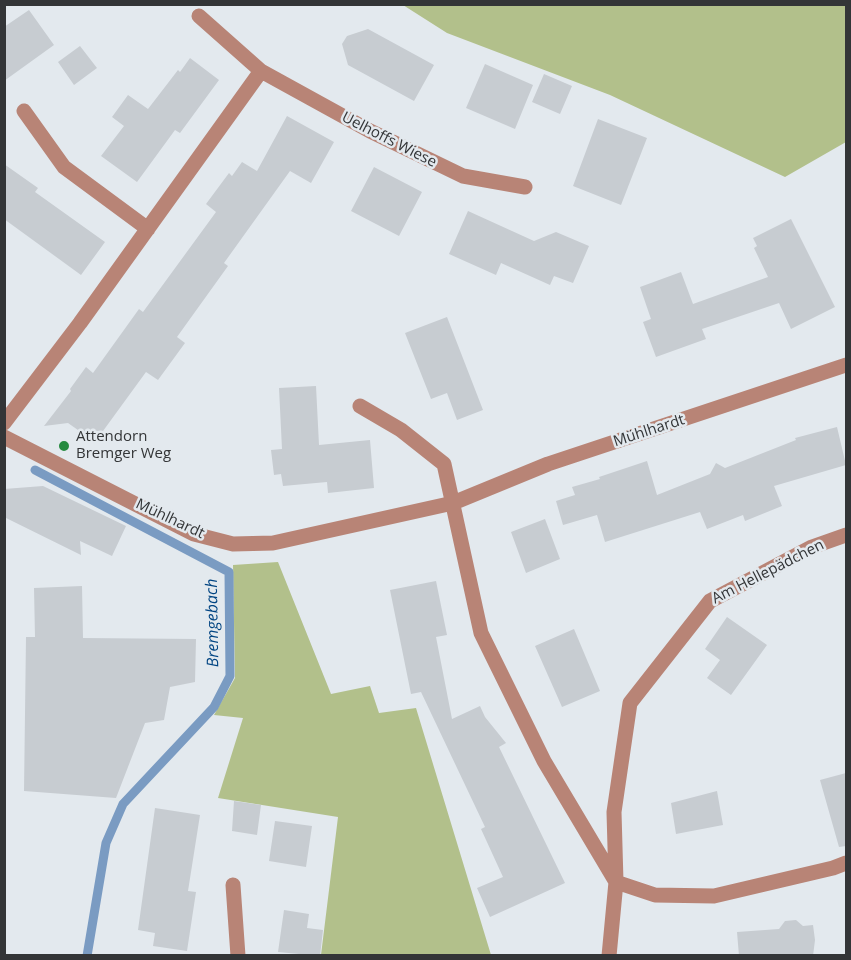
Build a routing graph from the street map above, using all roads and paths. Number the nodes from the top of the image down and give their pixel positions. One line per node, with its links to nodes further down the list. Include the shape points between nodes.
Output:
1 (199, 16): 2 (street, Uelhoffs Wiese)
2 (261, 72): 4 (street, Uelhoffs Wiese, via 463,176); 5 (street)
3 (24, 111): 5 (street, via 64,167)
4 (525, 187)
5 (148, 229): 8 (street)
6 (846, 365): 10 (street, Mühlhardt, via 548,464)
7 (360, 406): 10 (street, via 401,430 444,464)
8 (4, 423)
9 (4, 437): 10 (street, Mühlhardt, via 194,534 233,544 273,543)
10 (453, 504): 13 (street, via 481,633 544,761)
11 (846, 534): 13 (street, Am Hellepädchen, via 812,547 710,601 630,703 614,812)
12 (846, 863): 13 (street, via 714,896 655,896)
13 (616, 882): 16 (street, Am Hellepädchen)
14 (233, 885): 15 (street)
15 (238, 956)
16 (609, 956)

